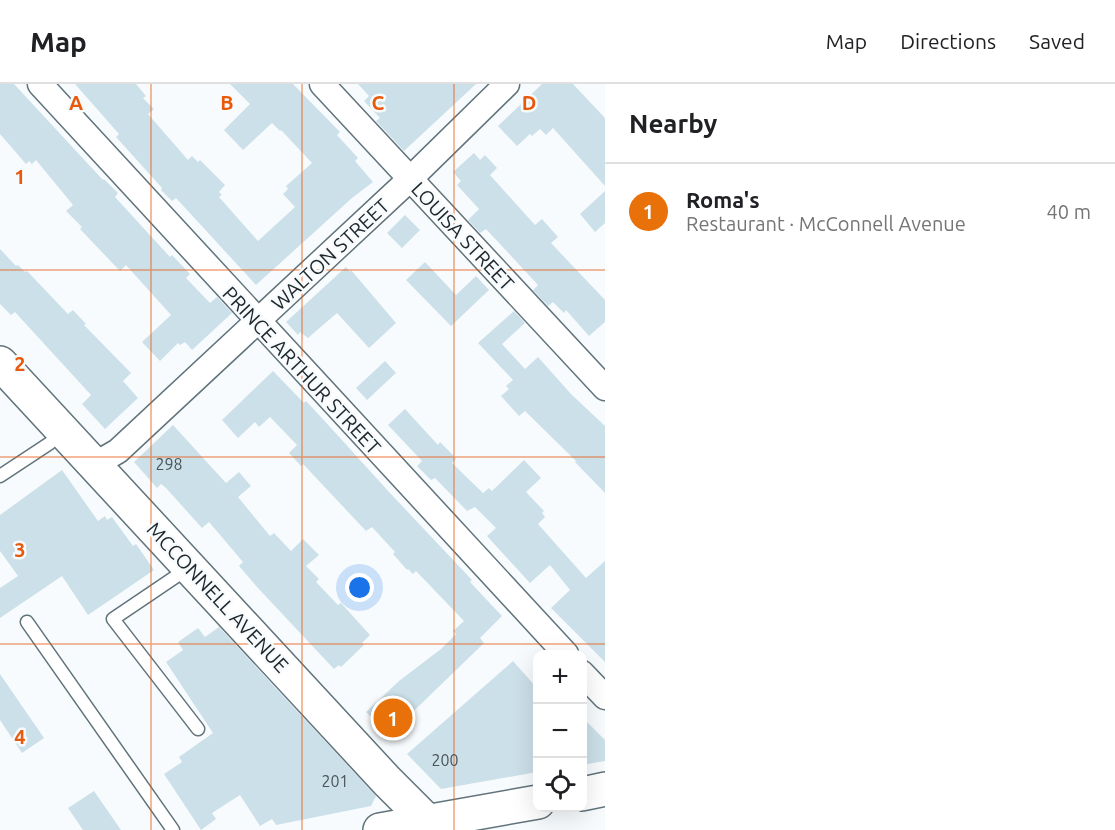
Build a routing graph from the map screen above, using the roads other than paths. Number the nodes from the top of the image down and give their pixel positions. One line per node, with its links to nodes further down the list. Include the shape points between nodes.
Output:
1 (40, 84): 5 (street, PRINCE ARTHUR STREET)
2 (322, 84): 4 (street, LOUISA STREET)
3 (507, 84): 4 (street, WALTON STREET)
4 (410, 179): 5 (street, WALTON STREET); 7 (street, LOUISA STREET)
5 (257, 322): 9 (street, WALTON STREET, via 118,451); 13 (street, PRINCE ARTHUR STREET)
6 (0, 363): 9 (main road, MCCONNELL AVENUE)
7 (605, 388)
8 (50, 443): 10 (lane)
9 (94, 465): 11 (main road, MCCONNELL AVENUE)
10 (0, 476)
11 (190, 567): 16 (lane, via 113,619); 20 (main road, MCCONNELL AVENUE)
12 (27, 622): 21 (lane)
13 (562, 650)
14 (587, 678): 15 (street)
15 (605, 697)
16 (198, 729)
17 (605, 789): 18 (main road)
18 (587, 793)
19 (533, 803): 20 (main road)
20 (432, 826): 22 (main road)
21 (173, 830)
22 (380, 830)

